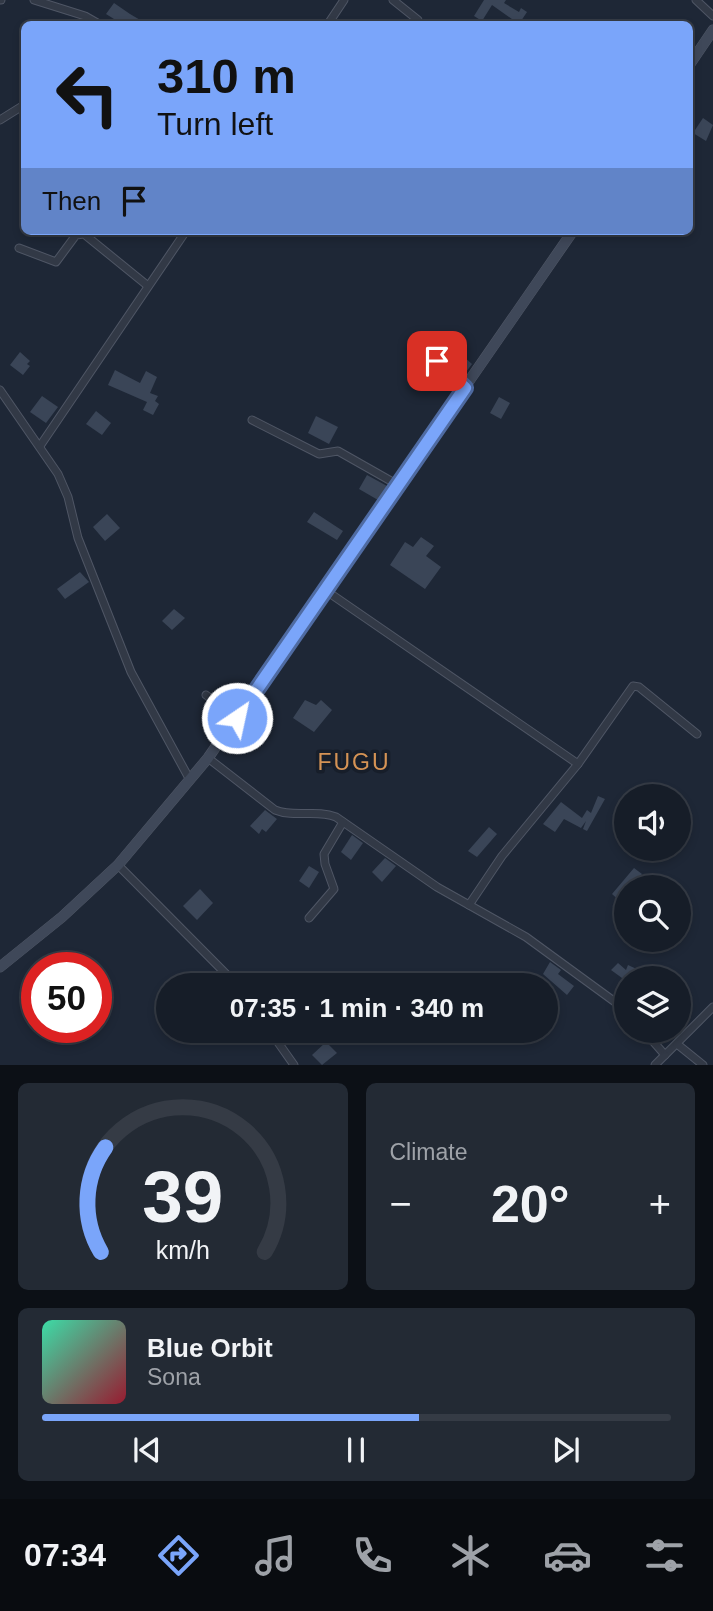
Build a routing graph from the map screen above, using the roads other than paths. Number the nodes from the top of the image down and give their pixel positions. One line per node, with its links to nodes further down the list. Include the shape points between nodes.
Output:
1 (34, 0): 7 (street)
2 (344, 0): 8 (street)
3 (393, 0): 6 (street)
4 (696, 0): 5 (street)
5 (713, 16)
6 (418, 20)
7 (92, 21)
8 (330, 21)
9 (713, 30): 10 (main road)
10 (693, 60)
11 (21, 107): 12 (street)
12 (0, 120)
13 (76, 235): 17 (street, via 56,262)
14 (85, 235): 18 (street)
15 (183, 235): 18 (street)
16 (570, 235): 20 (main road)
17 (19, 248)
18 (148, 286): 23 (street)
19 (423, 348): 20 (street)
20 (465, 388): 24 (main road)
21 (0, 390): 23 (street)
22 (252, 420): 24 (street, via 319,454 338,451)
23 (40, 446): 31 (street, via 68,497 72,520 131,672)
24 (398, 485): 25 (main road)
25 (325, 590): 27 (main road); 30 (street)
26 (206, 695): 27 (street)
27 (237, 718): 29 (main road)
28 (697, 734): 30 (street, via 634,686)
29 (208, 758): 31 (main road); 32 (street, via 275,810 321,813)
30 (578, 764): 34 (street, via 502,856)
31 (190, 780): 33 (main road)
32 (343, 822): 34 (street); 35 (street, via 324,854 334,889)
33 (118, 865): 36 (main road); 37 (street)
34 (470, 905): 38 (street, via 526,937)
35 (309, 918)
36 (0, 968)
37 (225, 973)
38 (614, 1001)
39 (713, 1007): 42 (street)
40 (278, 1043): 44 (street)
41 (654, 1043): 43 (street)
42 (677, 1044): 43 (street); 46 (street)
43 (665, 1055): 45 (street)
44 (294, 1065)
45 (655, 1065)
46 (703, 1065)

